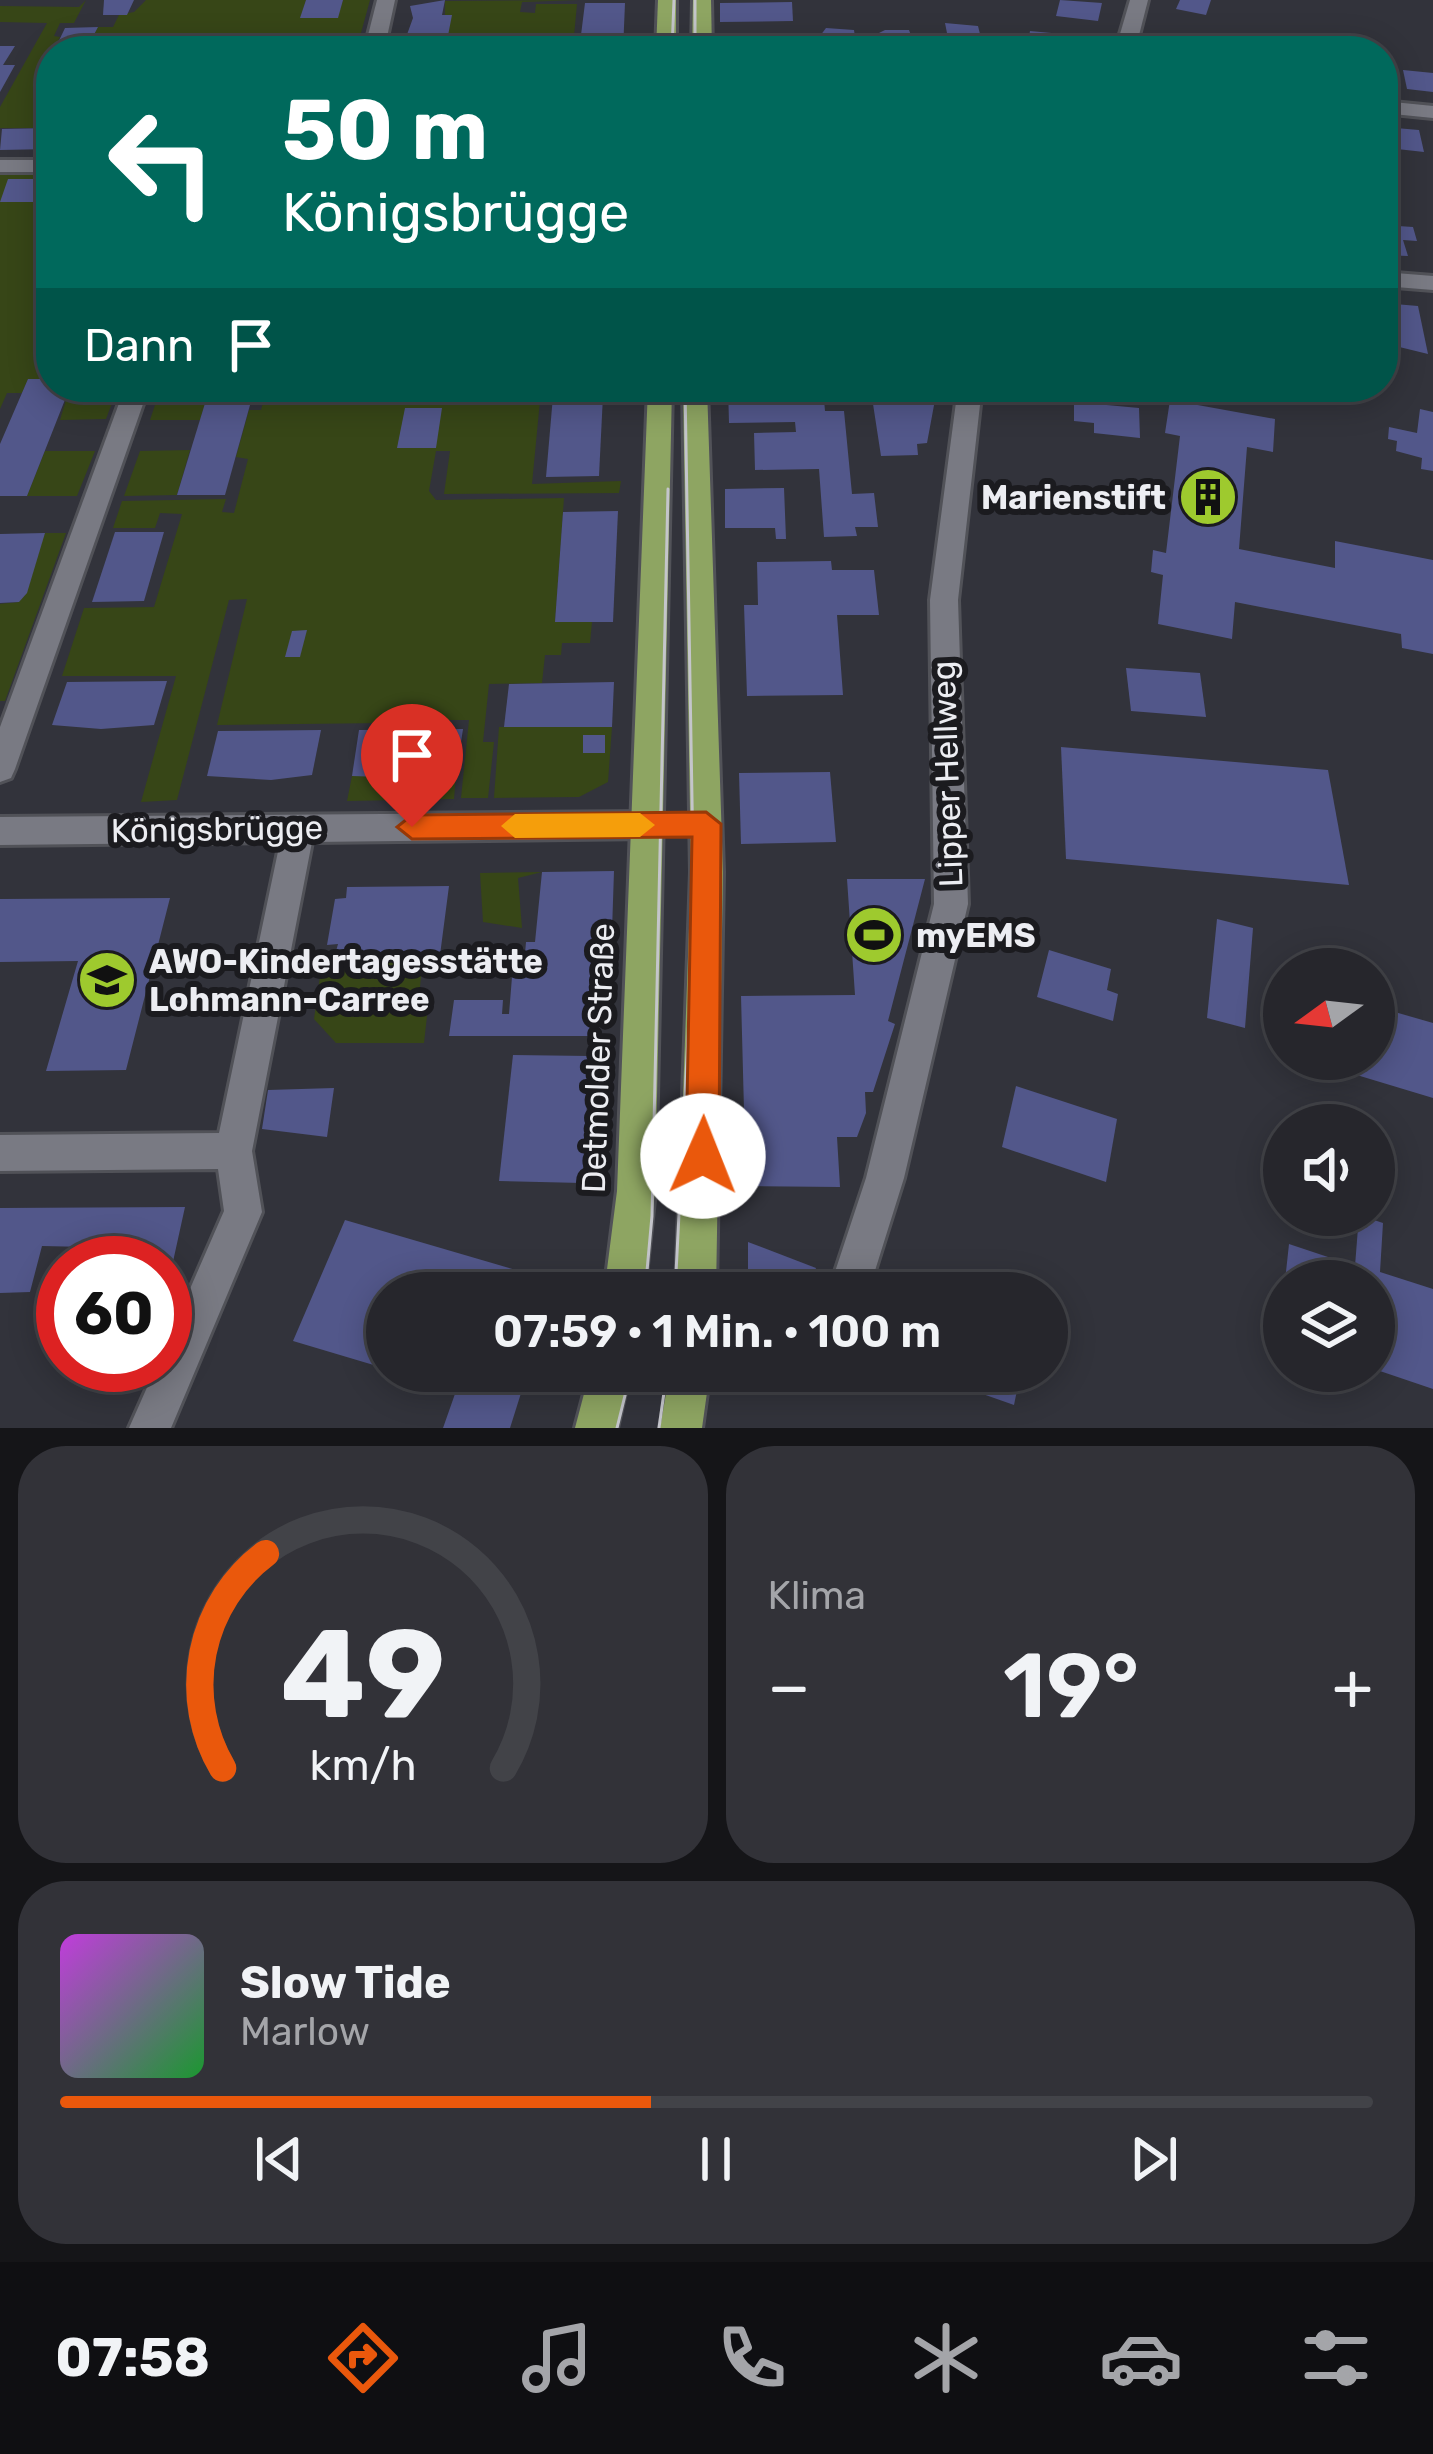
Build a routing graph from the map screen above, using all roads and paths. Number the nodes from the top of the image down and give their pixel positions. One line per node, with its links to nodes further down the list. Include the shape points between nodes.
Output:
1 (386, 0): 5 (street)
2 (667, 0): 6 (main road)
3 (702, 0): 7 (main road)
4 (1139, 0): 8 (street)
5 (378, 36)
6 (667, 36)
7 (702, 36)
8 (1129, 36)
9 (1398, 108): 10 (street)
10 (1433, 112)
11 (0, 166): 12 (street)
12 (36, 166)
13 (1398, 280): 14 (street)
14 (1433, 283)
15 (132, 402): 19 (street)
16 (660, 402): 21 (main road, Detmolder Straße)
17 (694, 402): 20 (main road)
18 (968, 402): 28 (street, Lipper Hellweg, via 944,614 951,904)
19 (0, 770)
20 (706, 824): 21 (main road); 27 (main road)
21 (650, 825): 22 (street, Königsbrügge); 26 (main road, Detmolder Straße)
22 (299, 828): 23 (street, Königsbrügge); 24 (street)
23 (0, 831)
24 (234, 1151): 25 (street); 31 (street, via 243,1181 236,1240)
25 (0, 1154)
26 (627, 1272)
27 (696, 1272)
28 (855, 1272)
29 (605, 1392): 32 (main road)
30 (686, 1392): 33 (main road)
31 (150, 1428)
32 (596, 1428)
33 (681, 1428)

